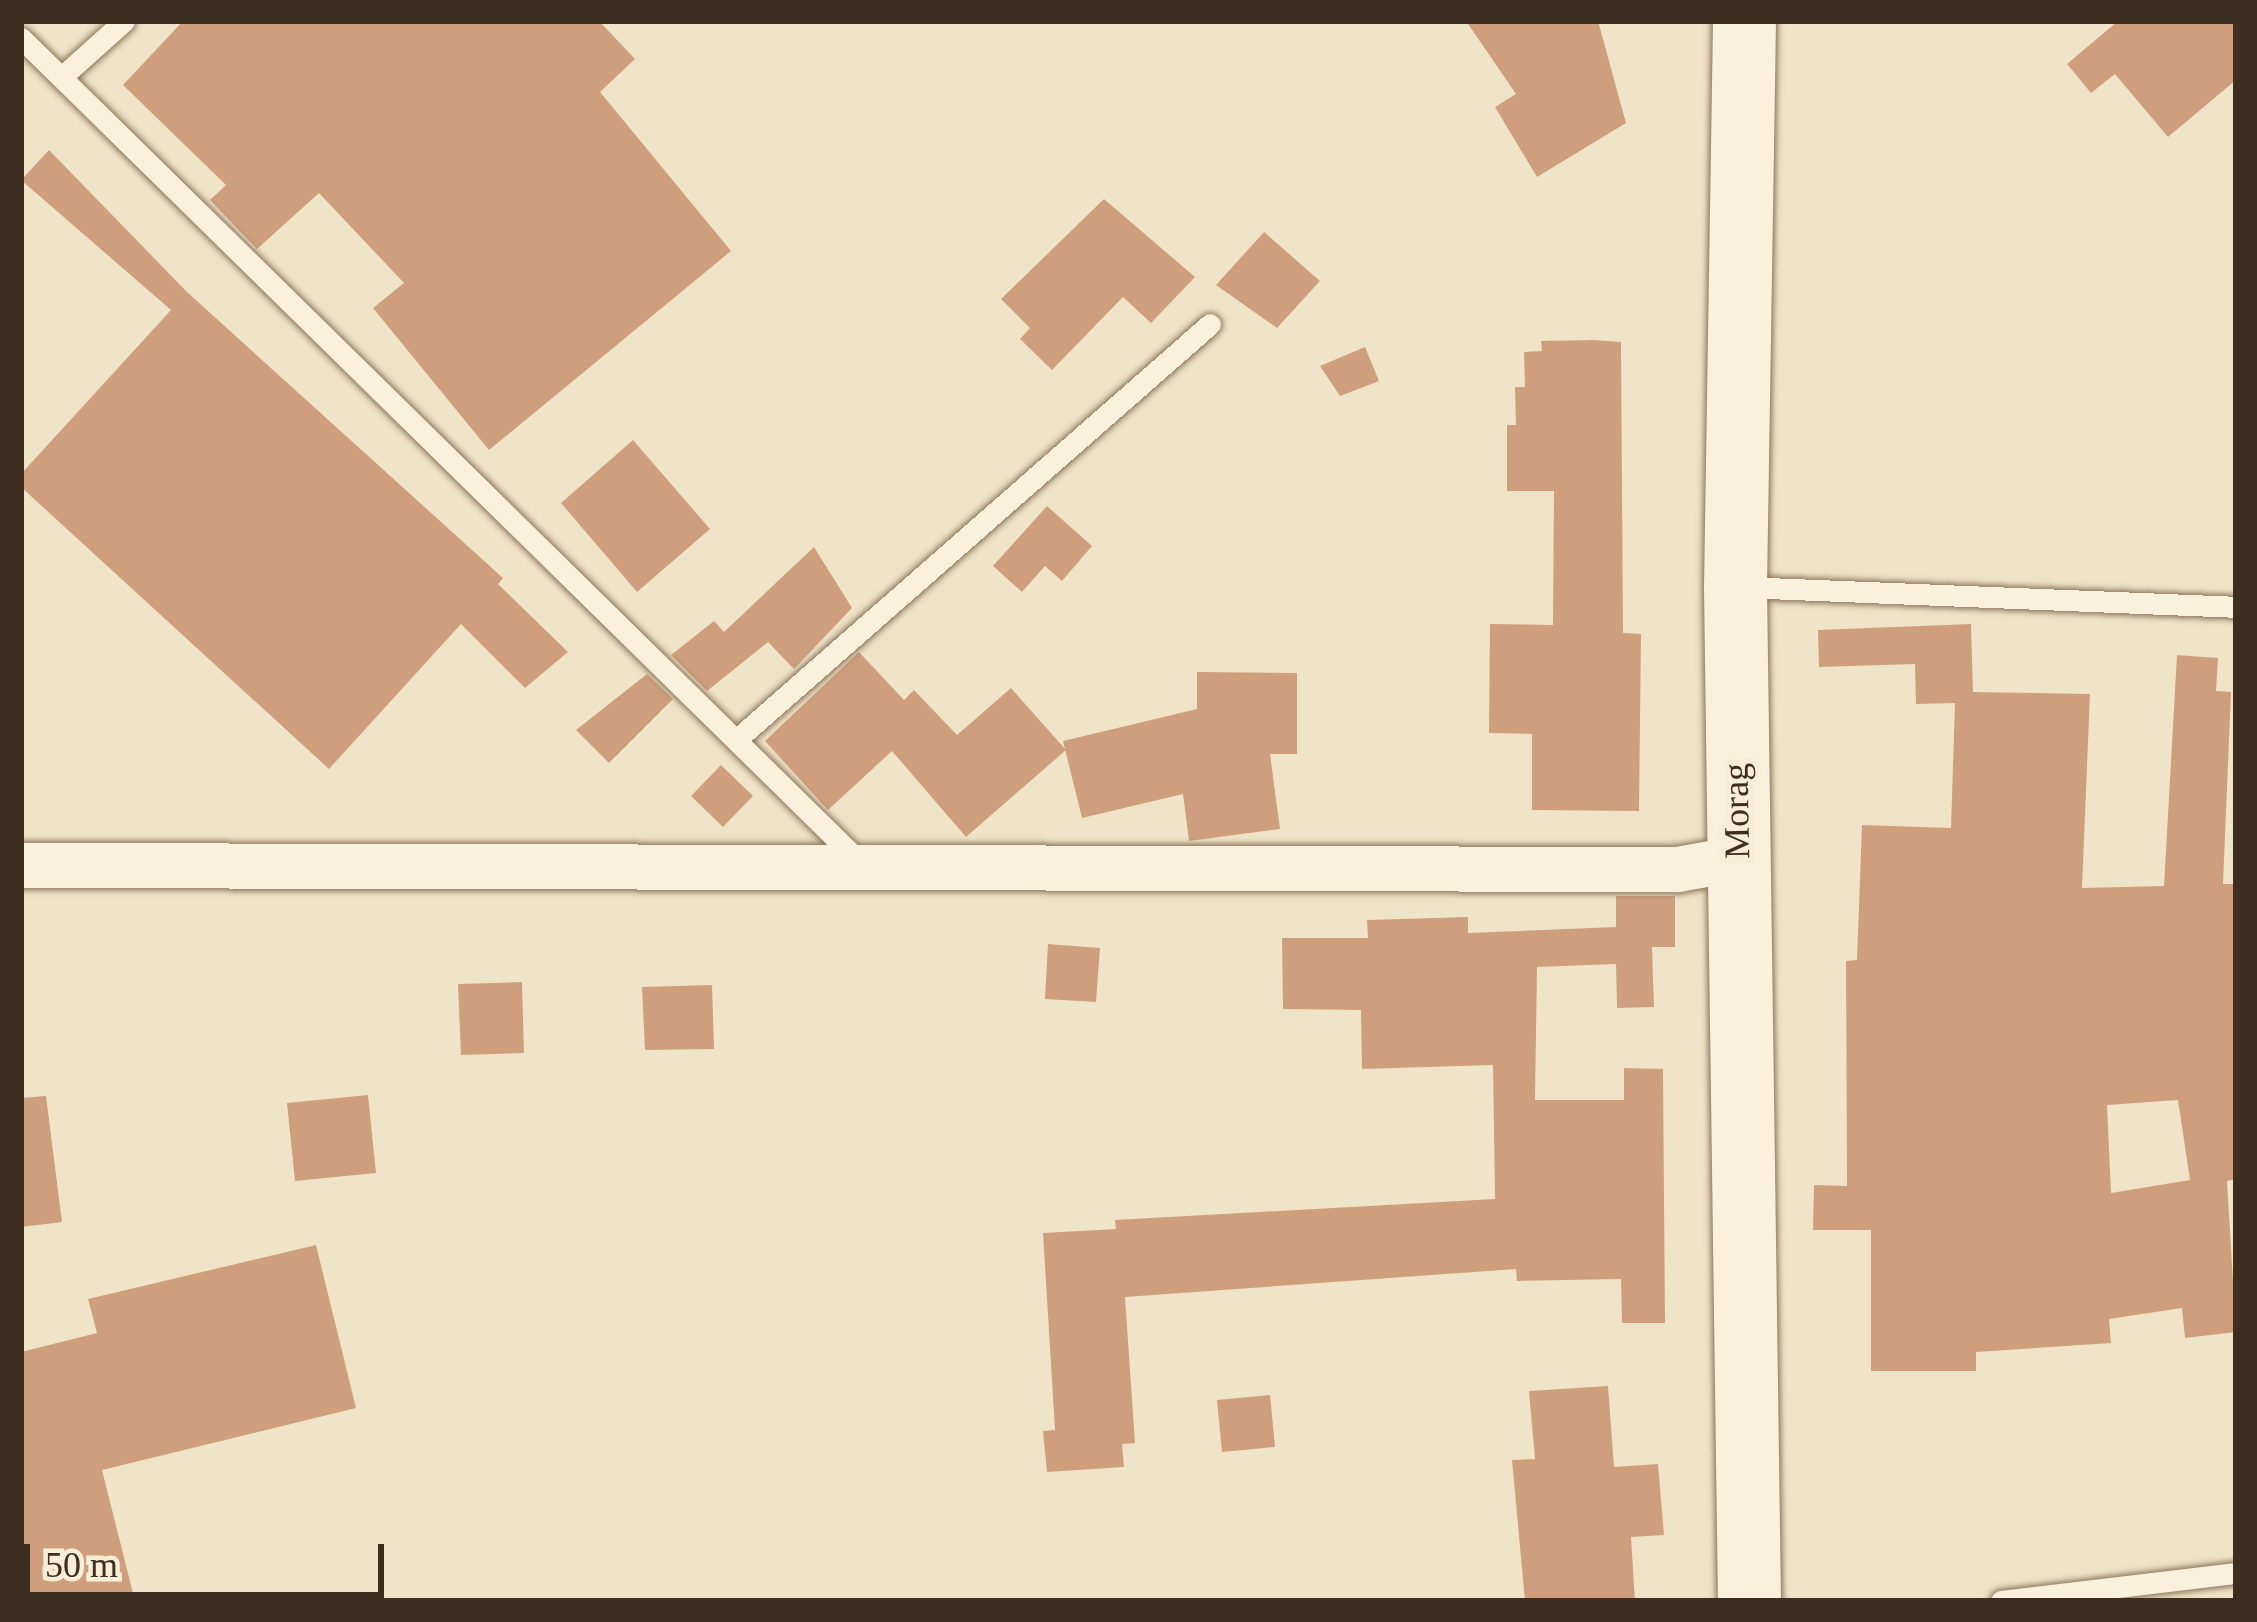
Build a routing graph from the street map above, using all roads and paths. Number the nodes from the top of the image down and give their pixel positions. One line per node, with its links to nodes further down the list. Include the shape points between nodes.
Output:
1 (124, 21): 4 (lane)
2 (1744, 21): 6 (main road, Morag)
3 (21, 38): 4 (lane)
4 (66, 73): 8 (lane)
5 (1210, 324): 8 (lane)
6 (1735, 587): 7 (lane); 9 (main road, Morag)
7 (2236, 607)
8 (736, 739): 11 (lane)
9 (1738, 858): 11 (street, via 1677,869); 13 (main road, Morag)
10 (21, 865): 11 (street)
11 (868, 870)
12 (2236, 1574): 14 (lane)
13 (1749, 1601)
14 (2001, 1601)

